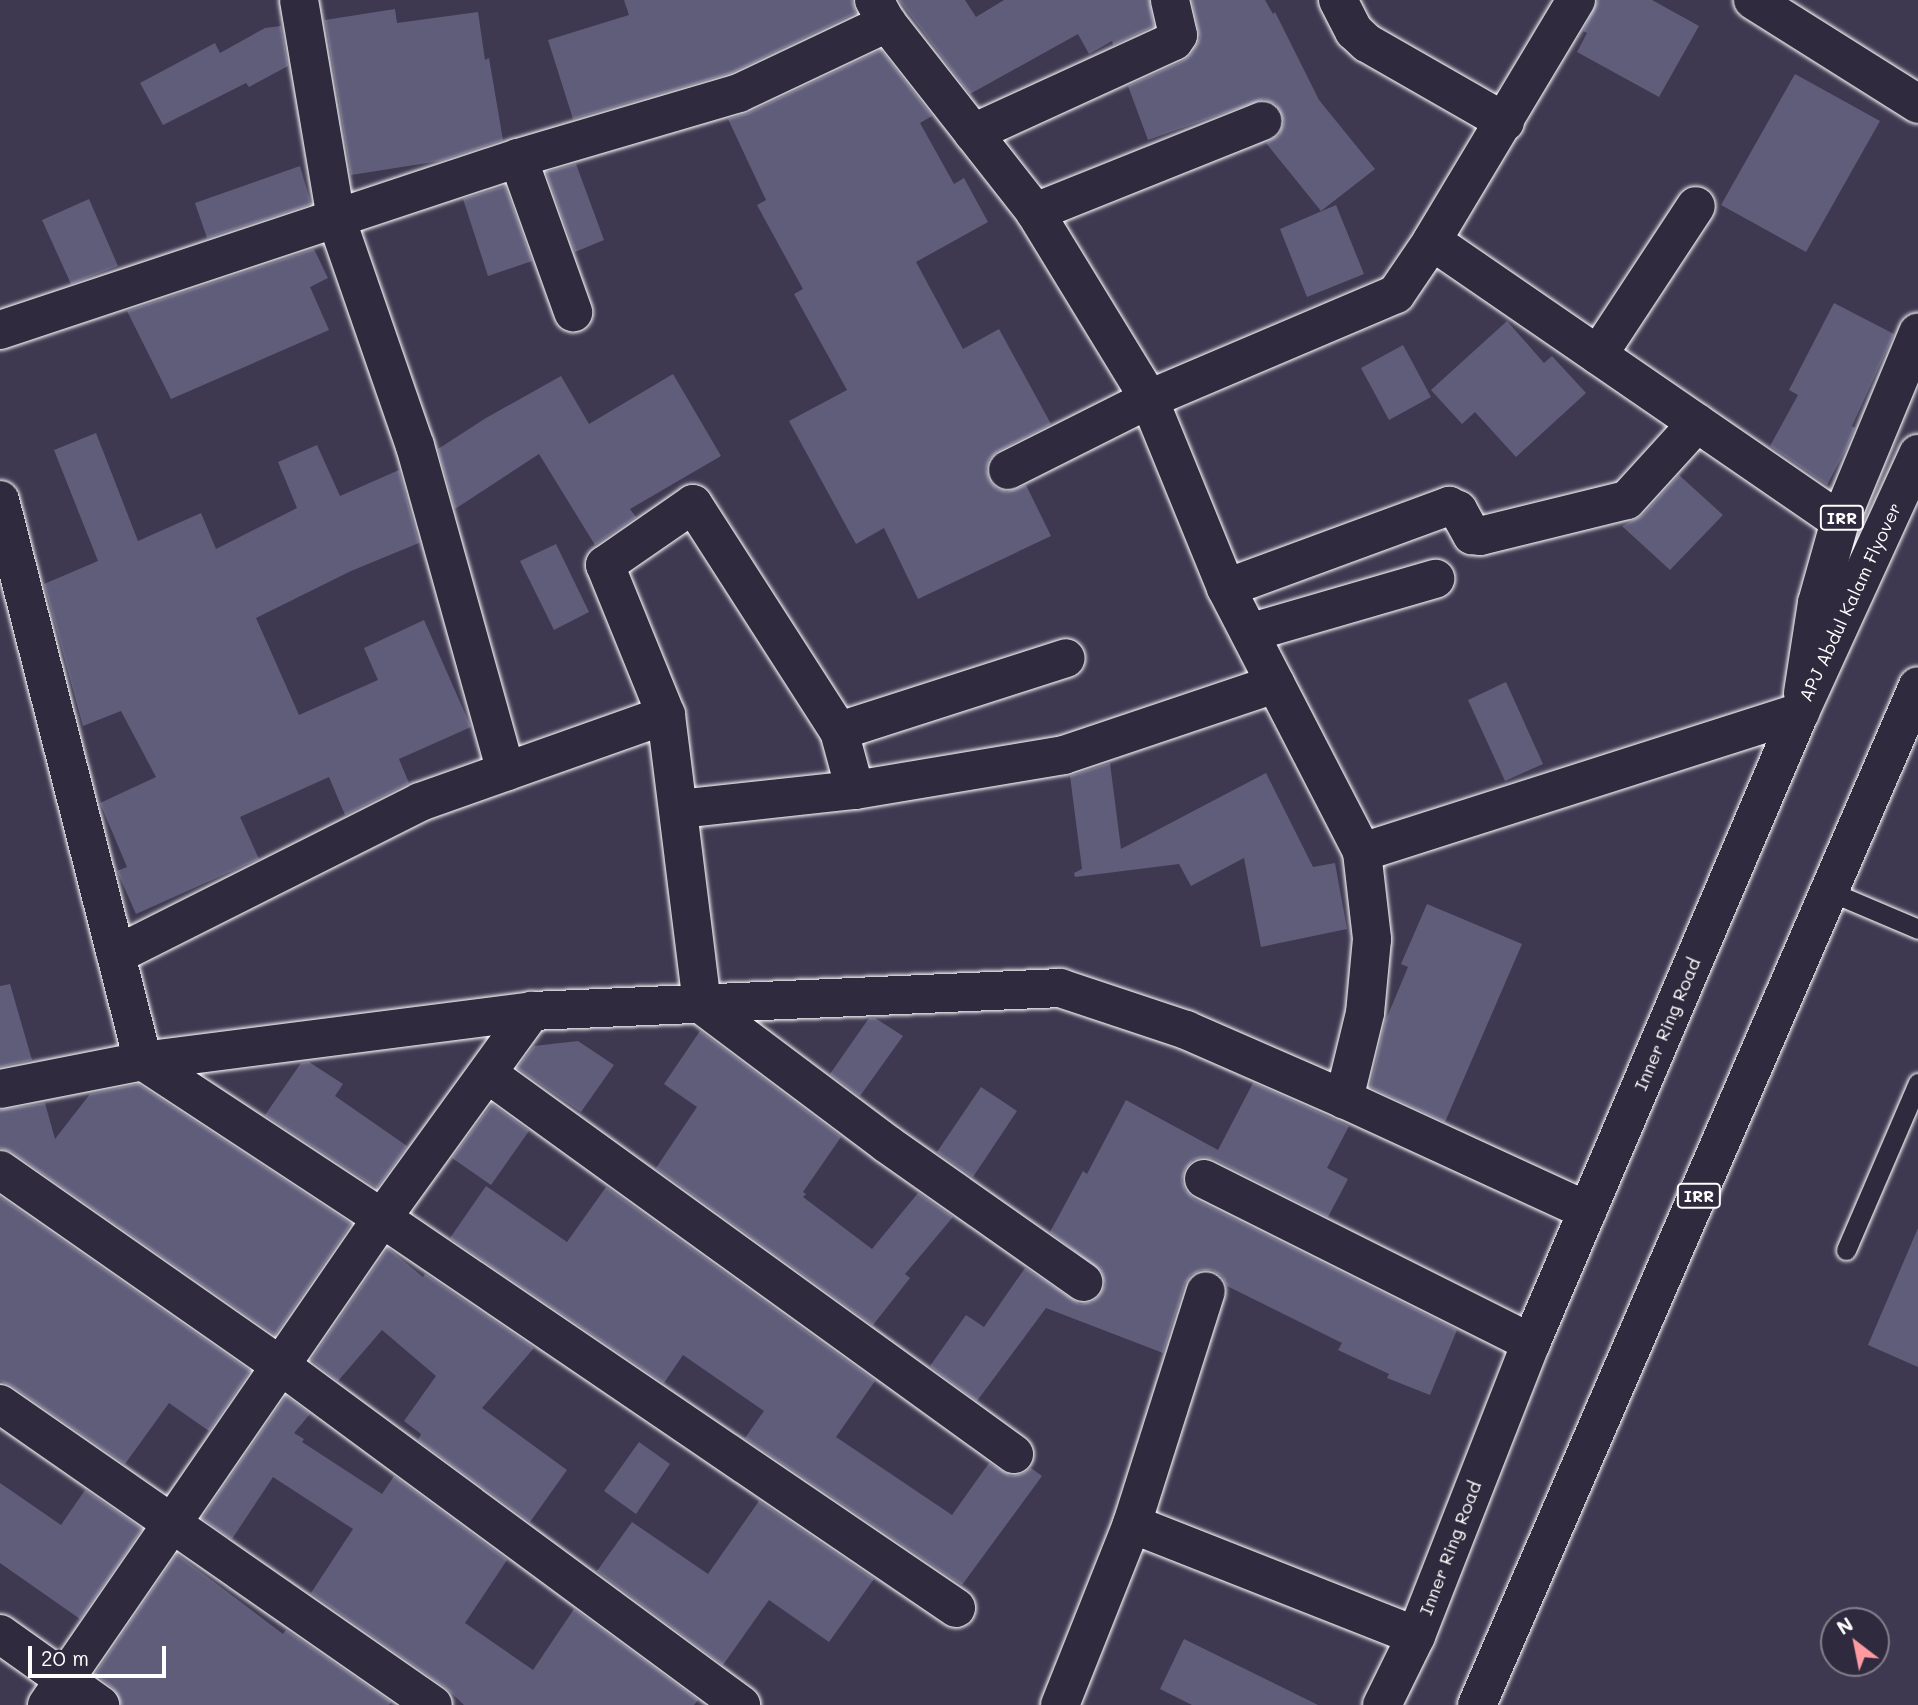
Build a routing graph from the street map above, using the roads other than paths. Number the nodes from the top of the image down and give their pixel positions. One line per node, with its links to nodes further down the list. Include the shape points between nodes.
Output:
1 (299, 0): 14 (main road)
2 (1170, 0): 10 (main road, via 1178,35 1174,41)
3 (1338, 0): 9 (main road, via 1354,31 1367,43)
4 (1576, 0): 9 (main road)
5 (1753, 0): 7 (main road)
6 (881, 12): 10 (main road); 11 (main road, via 739,93)
7 (1918, 104)
8 (1262, 121): 13 (main road)
9 (1504, 122): 15 (main road)
10 (973, 133): 13 (main road)
11 (518, 158): 14 (main road); 16 (main road)
12 (1696, 206): 19 (main road)
13 (1035, 212): 20 (main road)
14 (336, 218): 17 (main road); 35 (main road, via 415,446)
15 (1432, 241): 19 (main road); 20 (main road, via 1396,294)
16 (573, 312)
17 (0, 330)
18 (1918, 334): 25 (main road, Inner Ring Road / IRR)
19 (1598, 355): 21 (main road)
20 (1149, 399): 23 (main road); 27 (main road)
21 (1697, 423): 25 (main road); 27 (main road, via 1627,500 1480,536 1472,535 1458,510 1448,506)
22 (1918, 454): 32 (main road, APJ Abdul Kalam Flyover)
23 (1008, 470)
24 (0, 500): 41 (main road)
25 (1840, 521): 32 (main road, Inner Ring Road / IRR, via 1816,603)
26 (1435, 579): 28 (main road)
27 (1226, 587): 28 (main road)
28 (1252, 632): 30 (main road)
29 (1066, 658): 34 (main road)
30 (1275, 684): 36 (main road, via 1065,755); 38 (main road)
31 (1918, 687): 39 (main road, IRR)
32 (1800, 712): 38 (main road); 51 (main road, Inner Ring Road / IRR)
33 (666, 715): 34 (main road, via 605,565 693,504); 35 (main road); 37 (main road)
34 (839, 731): 36 (main road)
35 (506, 772): 41 (main road, via 420,803)
36 (855, 790): 37 (main road)
37 (679, 809): 42 (main road)
38 (1362, 852): 48 (main road, via 1373,939 1365,1013)
39 (1830, 891): 40 (lane); 71 (main road, IRR)
40 (1918, 929)
41 (116, 955): 44 (main road)
42 (702, 1005): 43 (main road); 48 (main road, via 1060,988 1186,1030); 54 (main road, via 887,1144)
43 (532, 1012): 44 (main road); 45 (main road)
44 (143, 1060): 47 (main road); 52 (main road)
45 (488, 1074): 52 (main road); 59 (main road)
46 (1918, 1083): 53 (lane)
47 (0, 1089)
48 (1344, 1099): 51 (main road)
49 (0, 1171): 57 (main road)
50 (1204, 1180): 56 (main road)
51 (1587, 1211): 56 (main road, Inner Ring Road / IRR)
52 (383, 1218): 57 (main road); 62 (main road)
53 (1846, 1250)
54 (1083, 1282)
55 (1206, 1291): 61 (main road)
56 (1531, 1343): 64 (main road, Inner Ring Road / IRR)
57 (280, 1365): 60 (main road); 68 (main road)
58 (0, 1404): 60 (main road)
59 (1014, 1454)
60 (171, 1522): 65 (main road); 67 (main road)
61 (1132, 1524): 64 (main road); 69 (main road)
62 (956, 1608)
63 (0, 1634): 65 (main road)
64 (1416, 1636): 70 (main road, Inner Ring Road / IRR)
65 (55, 1693): 66 (main road)
66 (100, 1705)
67 (433, 1705)
68 (741, 1705)
69 (1060, 1705)
70 (1382, 1705)
71 (1478, 1705)

